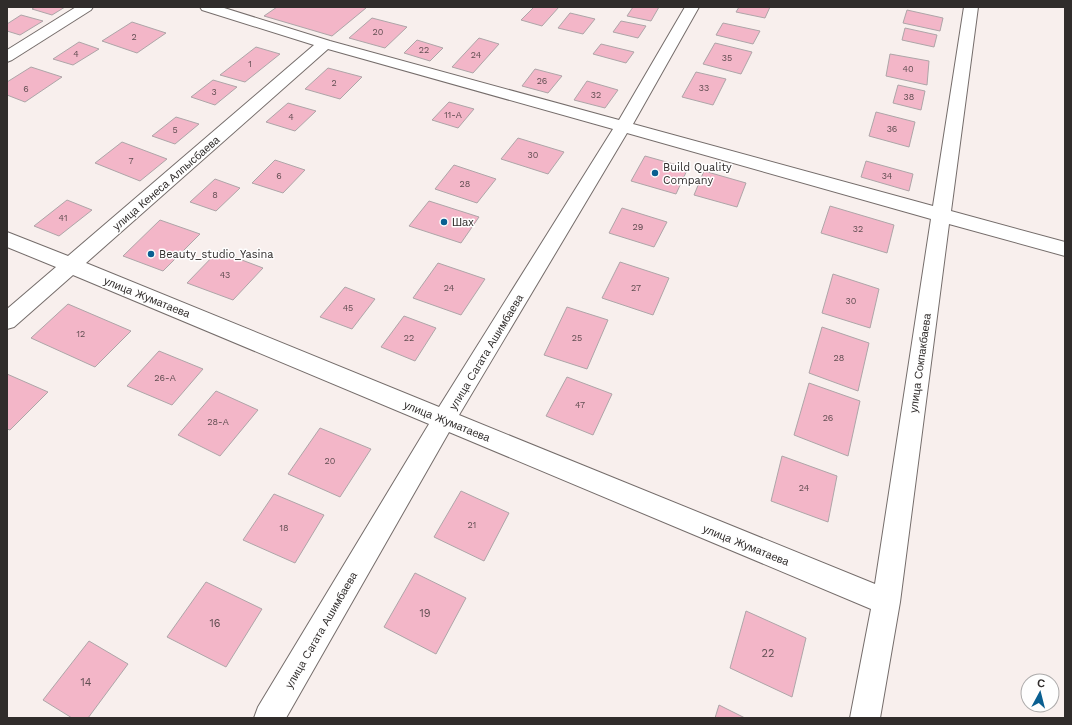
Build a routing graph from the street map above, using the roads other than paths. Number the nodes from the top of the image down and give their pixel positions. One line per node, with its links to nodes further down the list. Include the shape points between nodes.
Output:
1 (86, 7): 6 (street)
2 (207, 7): 5 (street)
3 (692, 7): 7 (street, улица Сагата Ашимбаева)
4 (971, 7): 8 (street, улица Сокпакбаева)
5 (325, 44): 7 (street); 11 (street, улица Кенеса Алпысбаева)
6 (7, 57)
7 (623, 127): 8 (street); 13 (street, улица Сагата Ашимбаева)
8 (941, 215): 10 (street); 14 (street, улица Сокпакбаева)
9 (7, 239): 11 (street, улица Жуматаева)
10 (1065, 249)
11 (70, 266): 12 (street, улица Кенеса Алпысбаева); 13 (street, улица Жуматаева)
12 (7, 321)
13 (444, 420): 14 (street, улица Жуматаева); 15 (street, улица Сагата Ашимбаева)
14 (886, 602): 16 (street, улица Сокпакбаева)
15 (269, 718)
16 (865, 718)

